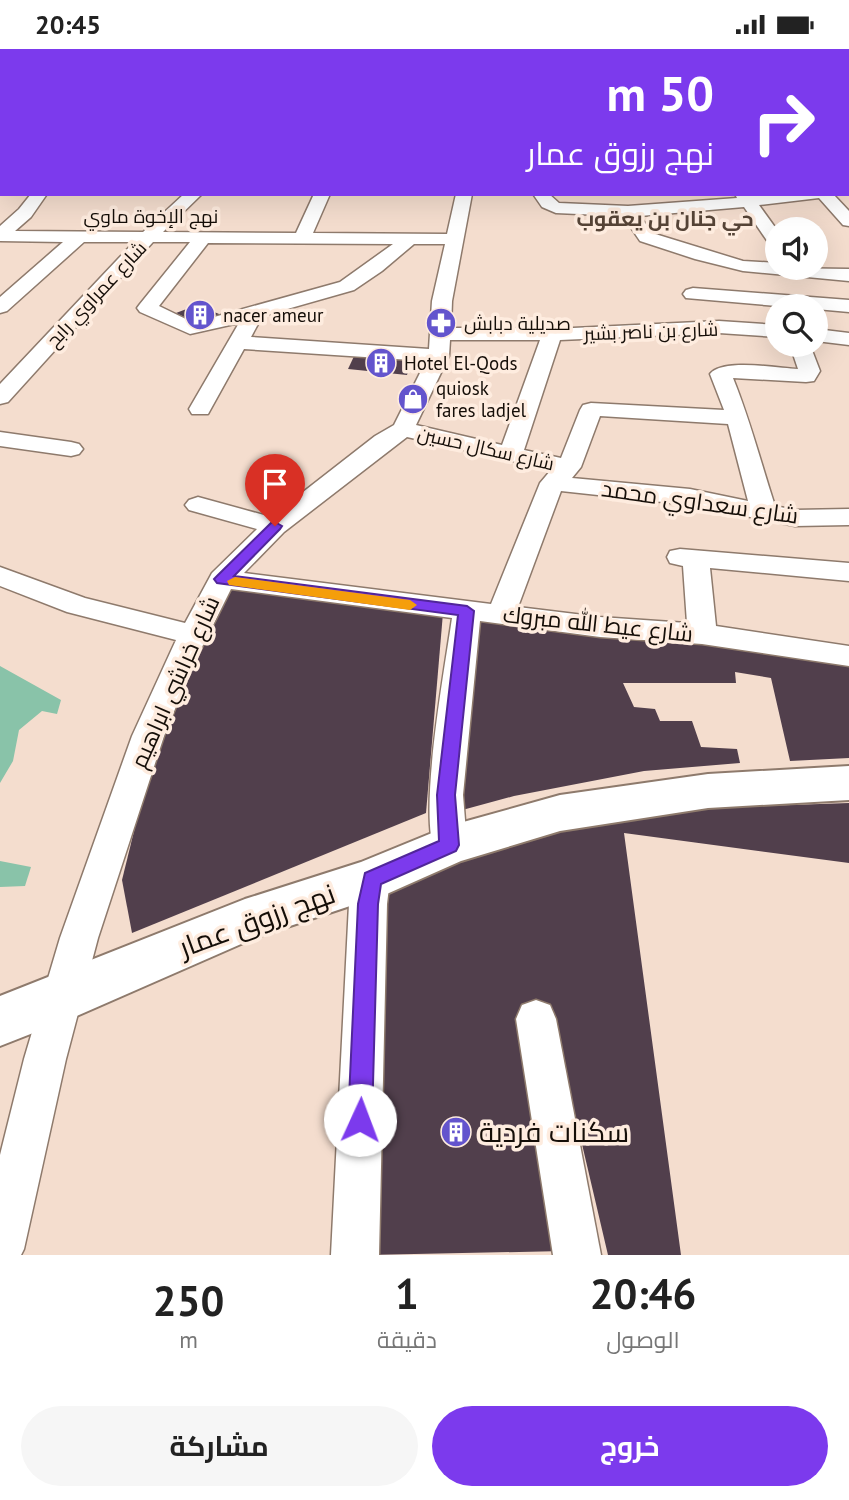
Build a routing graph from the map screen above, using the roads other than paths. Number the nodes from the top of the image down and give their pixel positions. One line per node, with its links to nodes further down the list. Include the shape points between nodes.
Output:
1 (46, 49): 2 (street)
2 (54, 49)
3 (37, 196): 14 (street)
4 (192, 196): 15 (street, شارع عمراوي رابح)
5 (321, 196): 18 (street)
6 (464, 196): 20 (street)
7 (542, 196): 11 (street, via 556,208)
8 (780, 196): 10 (street)
9 (826, 196): 12 (street)
10 (746, 198): 11 (street, via 705,207); 13 (street)
11 (628, 211): 21 (street, via 646,237 701,255 743,267)
12 (849, 221)
13 (765, 225)
14 (0, 235): 16 (street, نهج الإخوة ماوي)
15 (149, 236): 16 (street, نهج الإخوة ماوي); 17 (street, نهج الإخوة ماوي); 33 (street, شارع عمراوي رابح)
16 (79, 237): 23 (street)
17 (203, 237): 18 (street, نهج الإخوة ماوي); 24 (street, via 148,308 193,328)
18 (302, 238): 19 (street, نهج الإخوة ماوي)
19 (409, 239): 20 (street, نهج الإخوة ماوي); 24 (street, via 347,286)
20 (454, 239): 31 (street, via 442,301)
21 (849, 275)
22 (849, 306): 25 (street, via 691,287)
23 (0, 307)
24 (255, 312): 30 (street)
25 (706, 328): 26 (street, شارع بن ناصر بشير); 27 (street, شارع بن ناصر بشير)
26 (765, 330)
27 (552, 334): 31 (street, شارع بن ناصر بشير); 39 (street)
28 (828, 336): 29 (street)
29 (849, 339)
30 (238, 342): 31 (street, شارع بن ناصر بشير); 34 (street)
31 (440, 345): 36 (street)
32 (804, 357): 35 (street, via 806,376 722,372)
33 (0, 397)
34 (200, 409)
35 (738, 418): 40 (street, via 591,410); 42 (street)
36 (403, 429): 39 (street, شارع سكال حسين); 45 (street, شارع خراشي ابراهيم)
37 (0, 439): 38 (street)
38 (71, 449)
39 (511, 453): 40 (street, شارع سكال حسين)
40 (560, 475): 42 (street, شارع سعداوي محمد); 51 (street)
41 (198, 505): 45 (street)
42 (764, 512): 44 (street, شارع سعداوي محمد)
43 (849, 517): 44 (street, شارع سعداوي محمد)
44 (795, 518): 46 (street)
45 (275, 526): 49 (street, شارع خراشي ابراهيم)
46 (804, 568): 47 (street); 52 (street, via 688,558)
47 (849, 572)
48 (0, 576): 53 (street, via 77,605)
49 (222, 579): 50 (street, شارع عيط الله مبروك); 53 (street, شارع خراشي ابراهيم)
50 (467, 611): 51 (street, شارع عيط الله مبروك); 56 (street, via 446,795)
51 (501, 614): 52 (street, شارع عيط الله مبروك)
52 (702, 634): 54 (street, شارع عيط الله مبروك)
53 (194, 635): 58 (street, شارع خراشي ابراهيم, via 148,736)
54 (849, 656)
55 (849, 783): 56 (main road, نهج رزوق عمار, via 708,791 560,813)
56 (449, 845): 57 (main road, نهج رزوق عمار)
57 (372, 879): 58 (main road, نهج رزوق عمار, via 245,919); 62 (street)
58 (61, 998): 60 (main road, نهج رزوق عمار); 61 (street, شارع خراشي ابراهيم)
59 (536, 1019): 63 (street)
60 (0, 1021)
61 (0, 1249)
62 (355, 1255)
63 (577, 1255)

